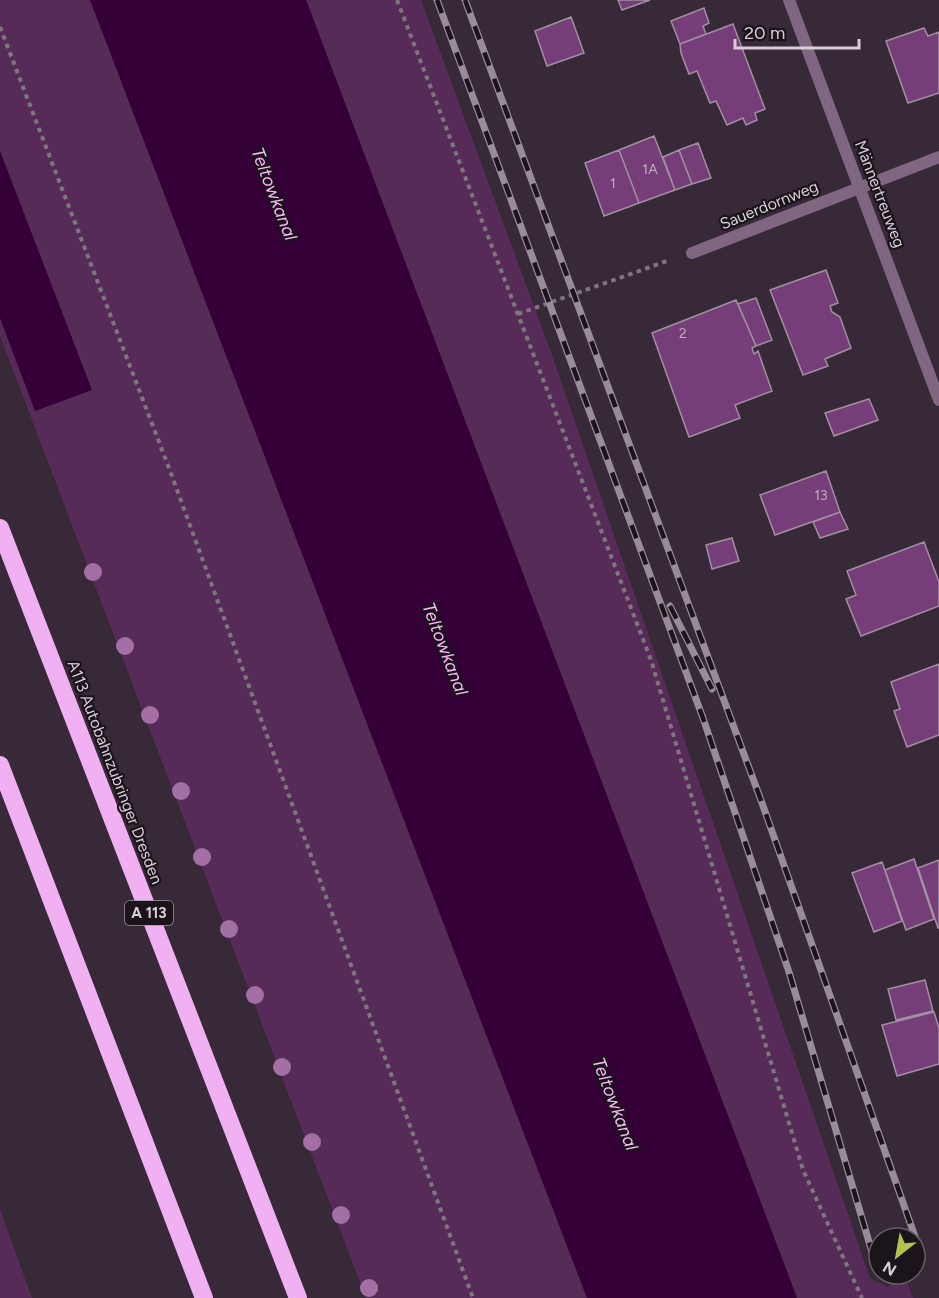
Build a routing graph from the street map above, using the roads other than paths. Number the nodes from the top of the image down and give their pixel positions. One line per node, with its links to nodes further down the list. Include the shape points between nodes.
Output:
1 (789, 0): 3 (street, Männertreuweg)
2 (939, 157): 3 (street, Sauerdornweg)
3 (859, 187): 4 (street, Sauerdornweg); 5 (street, Männertreuweg)
4 (692, 253)
5 (939, 400)
6 (0, 528): 9 (highway, A113 Autobahnzubringer Dresden / A 113)
7 (0, 765): 8 (highway)
8 (204, 1298)
9 (298, 1298)

